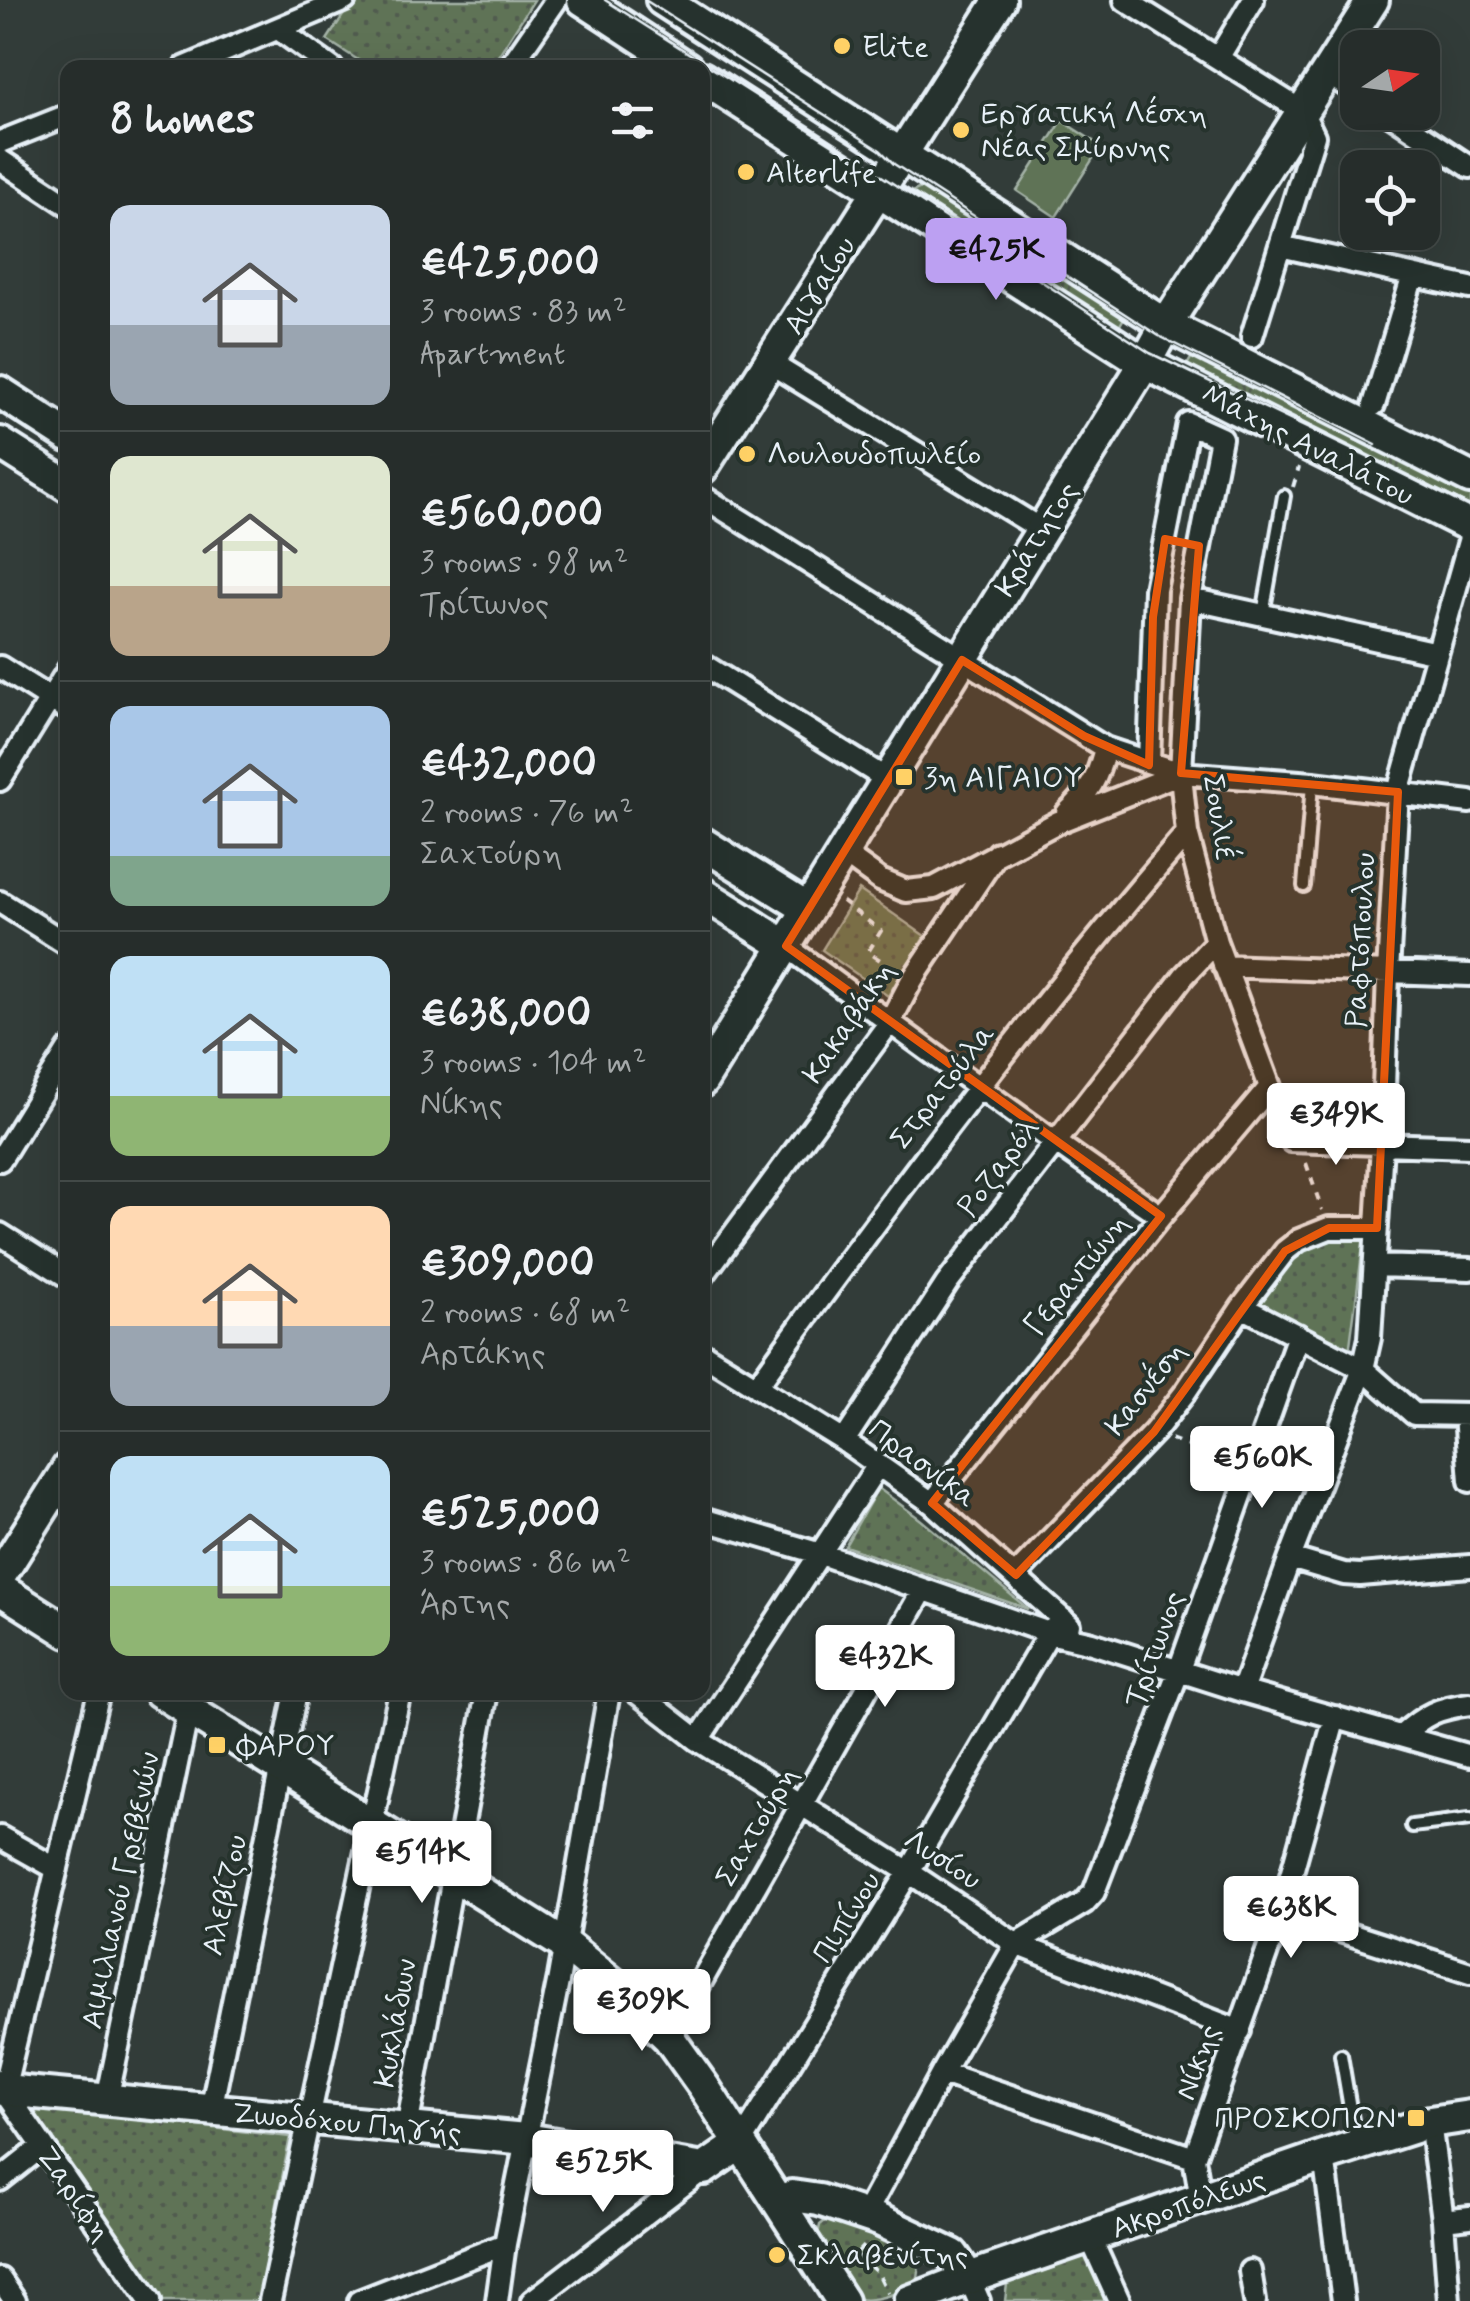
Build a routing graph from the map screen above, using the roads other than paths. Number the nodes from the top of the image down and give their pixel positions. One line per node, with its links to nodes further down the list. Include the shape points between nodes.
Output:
1 (345, 0): 9 (street)
2 (556, 0): 13 (street)
3 (583, 0): 14 (street)
4 (662, 0): 22 (street, Μάχης Αναλάτου)
5 (1000, 0): 22 (street, Αιγαίου)
6 (1125, 0): 10 (street)
7 (1254, 0): 10 (street)
8 (1373, 0): 15 (street, Κράτητος)
9 (278, 29): 11 (street); 12 (street)
10 (1218, 58): 18 (street)
11 (203, 60)
12 (321, 60)
13 (515, 60)
14 (675, 60)
15 (1326, 73): 16 (street); 18 (street, Κράτητος)
16 (1340, 82)
17 (710, 83): 25 (street, Μάχης Αναλάτου)
18 (1302, 111): 27 (street, via 1314,136); 30 (street, Κράτητος)
19 (60, 118): 21 (street)
20 (1414, 130): 24 (street)
21 (0, 142)
22 (901, 155): 25 (street, Αιγαίου); 30 (street, Μάχης Αναλάτου)
23 (0, 160): 26 (street)
24 (1470, 167)
25 (878, 192): 32 (street, Αιγαίου); 33 (street, Μάχης Αναλάτου)
26 (60, 200)
27 (1280, 246): 28 (street); 31 (street)
28 (1413, 276): 29 (street); 35 (street)
29 (1470, 288)
30 (1166, 325): 33 (street, Κράτητος); 39 (street, Μάχης Αναλάτου)
31 (1252, 336)
32 (770, 362): 38 (street, Αιγαίου); 44 (street)
33 (1145, 363): 43 (street, Μάχης Αναλάτου); 44 (street, Κράτητος)
34 (0, 392): 36 (street)
35 (1374, 405)
36 (60, 431)
37 (0, 442): 40 (street)
38 (710, 456)
39 (1470, 478)
40 (60, 481)
41 (1284, 496): 49 (lane)
42 (710, 501): 51 (street)
43 (1470, 526)
44 (1042, 530): 51 (street, Κράτητος)
45 (1470, 538): 50 (street, Ραφτόπουλου)
46 (1165, 539): 47 (street); 47 (street, Σουλιέ, via 1188,423 1221,438); 56 (street, Σουλιέ, via 1153,617)
47 (1199, 546): 48 (street, Σουλιέ)
48 (1190, 599): 49 (street); 57 (street, Σουλιέ)
49 (1262, 614): 50 (street)
50 (1436, 653): 61 (street, Ραφτόπουλου)
51 (962, 660): 55 (street); 59 (street, Κράτητος)
52 (0, 667): 54 (street)
53 (710, 669): 59 (street)
54 (59, 704): 58 (street)
55 (1105, 748): 56 (street); 63 (street, Κακαβάκη, via 1085,797)
56 (1149, 762): 57 (street)
57 (1182, 773): 60 (street); 63 (street, Κακαβάκη); 64 (street, Σουλιέ)
58 (0, 780)
59 (888, 780): 66 (street, Κράτητος)
60 (1312, 782): 61 (street); 68 (lane)
61 (1398, 792): 62 (street); 76 (street, Ραφτόπουλου)
62 (1470, 802)
63 (1058, 822): 67 (street, Κακαβάκη)
64 (1188, 833): 73 (street, Σουλιέ); 81 (street, Στρατούλα)
65 (710, 847): 70 (street)
66 (843, 853): 67 (street, via 906,891 934,888); 70 (street, Κράτητος)
67 (997, 854): 78 (street, Κακαβάκη)
68 (1304, 886)
69 (710, 898): 74 (street)
70 (815, 898): 74 (street, Κράτητος)
71 (0, 902): 72 (street)
72 (60, 940)
73 (1216, 942): 75 (street, Σουλιέ); 84 (street, Ροζαρόλ)
74 (786, 946): 78 (street); 80 (street, Κράτητος)
75 (1224, 966): 76 (street); 82 (street, Σουλιέ)
76 (1388, 973): 77 (street); 85 (street, Ραφτόπουλου)
77 (1470, 975)
78 (890, 1022): 81 (street); 91 (street, Κακαβάκη)
79 (60, 1063): 87 (street)
80 (710, 1067)
81 (978, 1085): 84 (street); 99 (street, Στρατούλα)
82 (1270, 1086): 88 (street, Γεραντώνη)
83 (1292, 1141): 85 (street)
84 (1054, 1143): 88 (street); 101 (street, Ροζαρόλ, via 947,1283)
85 (1382, 1145): 86 (street); 89 (street, Ραφτόπουλου)
86 (1470, 1147)
87 (0, 1160)
88 (1161, 1216): 105 (street, Γεραντώνη)
89 (1378, 1228): 92 (street, Ραφτόπουλου); 95 (street, Κασνέση, via 1313,1232 1284,1251)
90 (0, 1234): 94 (street)
91 (710, 1266)
92 (1376, 1266): 93 (street); 98 (street, Ραφτόπουλου)
93 (1470, 1269)
94 (60, 1272)
95 (1242, 1306): 96 (street); 111 (street, Κασνέση, via 1154,1432)
96 (1298, 1335): 98 (street); 116 (street, Τρίτωνος)
97 (710, 1357): 99 (street, Πρασνίκα)
98 (1363, 1369): 100 (street, via 1414,1414); 108 (street, Ραφτόπουλου)
99 (756, 1386): 101 (street, Πρασνίκα)
100 (1468, 1415): 104 (street)
101 (844, 1441): 102 (street, Πρασνίκα)
102 (878, 1465): 105 (street, Πρασνίκα); 107 (street)
103 (60, 1481): 110 (street)
104 (1470, 1481)
105 (932, 1504): 111 (street, Πρασνίκα)
106 (710, 1521): 107 (street)
107 (821, 1554): 113 (street); 128 (street)
108 (1290, 1558): 109 (street, via 1360,1576); 117 (street, Ραφτόπουλου)
109 (1470, 1566)
110 (0, 1576)
111 (1016, 1576): 114 (street, Πρασνίκα)
112 (0, 1590): 115 (street)
113 (923, 1590): 114 (street); 131 (street, Σαχτούρη)
114 (1056, 1626): 116 (street, Πρασνίκα); 137 (street, Πιπίνου)
115 (60, 1627)
116 (1179, 1670): 117 (street); 140 (street, Τρίτωνος, via 1094,1892)
117 (1242, 1692): 126 (street)
118 (97, 1700): 136 (street)
119 (294, 1700): 130 (street, Αλεβίζου)
120 (398, 1700): 133 (street)
121 (486, 1700): 138 (street, Κυκλάδων)
122 (609, 1700): 141 (street)
123 (646, 1700): 128 (street, Λυσίου)
124 (190, 1702): 130 (street); 148 (street, Αιμιλιανού Γρεβενών)
125 (1470, 1704): 127 (street, via 1430,1713)
126 (1335, 1717): 127 (street); 139 (street, Νίκης)
127 (1401, 1736): 129 (street)
128 (698, 1740): 131 (street, Λυσίου)
129 (1470, 1756)
130 (280, 1768): 133 (street); 149 (street, Αλεβίζου)
131 (803, 1805): 137 (street, Λυσίου); 144 (street, Σαχτούρη)
132 (1470, 1818): 134 (lane)
133 (372, 1824): 138 (street); 151 (street)
134 (1412, 1826)
135 (0, 1837): 136 (street)
136 (57, 1869): 147 (street)
137 (909, 1872): 140 (street, Λυσίου); 155 (street, Πιπίνου)
138 (453, 1874): 141 (street); 153 (street, Κυκλάδων)
139 (1281, 1912): 142 (street); 143 (street, Νίκης)
140 (1016, 1944): 143 (street, Λυσίου); 146 (street)
141 (564, 1945): 144 (street); 154 (street)
142 (1470, 1974)
143 (1240, 2031): 159 (street, Νίκης)
144 (669, 2038): 155 (street)
145 (1341, 2055): 156 (lane)
146 (942, 2073): 159 (street); 165 (street)
147 (2, 2087): 148 (street, Ζωοδόχου Πηγής); 157 (street, Ζαρίφη)
148 (107, 2100): 149 (street, Ζωοδόχου Πηγής)
149 (211, 2110): 151 (street, Ζωοδόχου Πηγής)
150 (1470, 2116): 152 (street, Ακροπόλεως)
151 (310, 2119): 153 (street, Ζωοδόχου Πηγής); 176 (street)
152 (1430, 2122): 156 (street, Ακροπόλεως); 166 (street)
153 (407, 2128): 154 (street, Ζωοδόχου Πηγής)
154 (526, 2139): 160 (street, Ζωοδόχου Πηγής); 169 (street)
155 (740, 2144): 160 (street); 163 (street)
156 (1356, 2145): 158 (street, Ακροπόλεως)
157 (42, 2146): 161 (street); 175 (street, Ζαρίφη)
158 (1324, 2156): 162 (street, Ακροπόλεως); 183 (street)
159 (1194, 2158): 162 (street, Νίκης)
160 (704, 2170): 179 (street)
161 (0, 2180)
162 (1201, 2199): 168 (street, Ακροπόλεως)
163 (778, 2203): 165 (street, via 792,2196 819,2200); 180 (street)
164 (1470, 2217): 166 (street)
165 (872, 2218): 167 (street)
166 (1442, 2220): 184 (street)
167 (908, 2232): 172 (street, via 953,2255); 173 (street, via 928,2256 931,2281)
168 (1090, 2237): 172 (street, Ακροπόλεως); 181 (street)
169 (506, 2244): 177 (street); 178 (street)
170 (1250, 2271): 182 (street)
171 (0, 2279): 174 (street)
172 (974, 2290): 173 (street, Ακροπόλεως)
173 (916, 2298)
174 (16, 2301)
175 (150, 2301)
176 (270, 2301)
177 (359, 2301)
178 (497, 2301)
179 (532, 2301)
180 (842, 2301)
181 (1119, 2301)
182 (1255, 2301)
183 (1343, 2301)
184 (1449, 2301)

